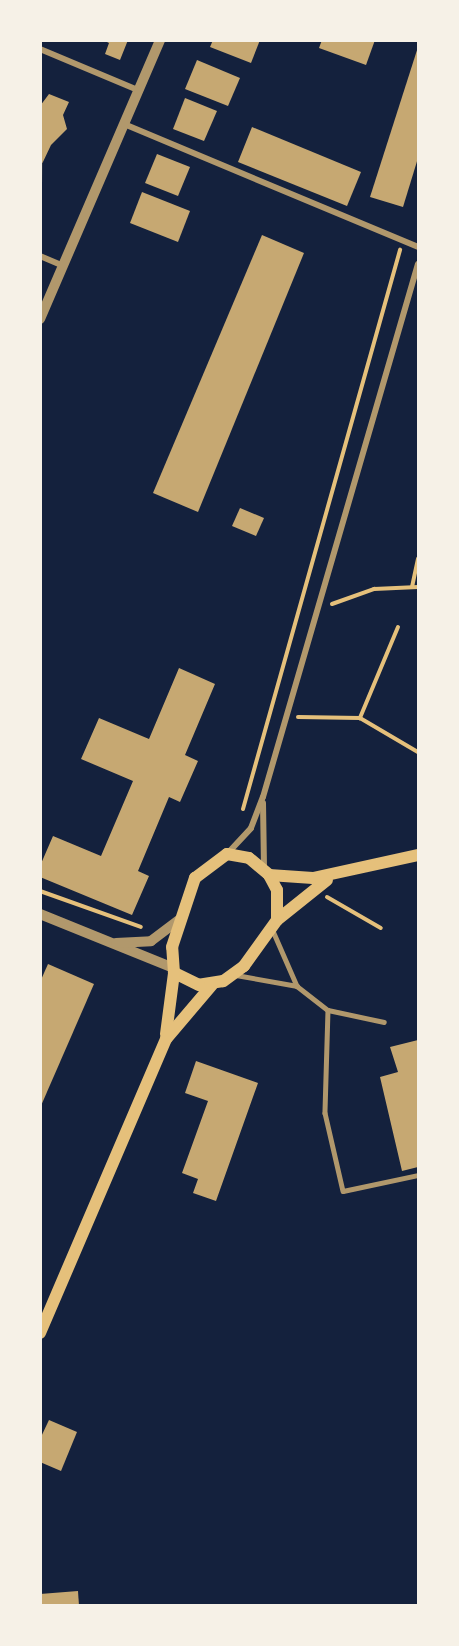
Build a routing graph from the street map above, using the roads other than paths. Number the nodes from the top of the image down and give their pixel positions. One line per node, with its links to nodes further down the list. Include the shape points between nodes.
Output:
1 (160, 40): 3 (street)
2 (40, 49): 3 (street)
3 (138, 90): 4 (street)
4 (124, 124): 5 (street); 8 (street)
5 (418, 248)
6 (40, 256): 8 (street)
7 (418, 264): 10 (street)
8 (63, 266): 9 (street)
9 (40, 319)
10 (263, 797): 11 (street, via 251,828); 13 (street)
11 (226, 854): 13 (main road); 16 (main road, via 195,878)
12 (418, 855): 14 (main road)
13 (267, 871): 14 (main road); 17 (main road, via 277,890)
14 (336, 875): 17 (main road, via 311,888)
15 (40, 914): 18 (street)
16 (178, 921): 18 (street, via 151,941); 19 (main road)
17 (274, 925): 20 (main road); 22 (lane)
18 (111, 943): 19 (street)
19 (173, 970): 21 (main road, via 192,983); 25 (main road)
20 (233, 975): 21 (main road); 22 (lane)
21 (212, 985): 25 (main road)
22 (297, 986): 23 (lane)
23 (328, 1010): 24 (lane); 26 (lane, via 326,1113 343,1191)
24 (384, 1022)
25 (166, 1039): 27 (main road)
26 (418, 1175)
27 (40, 1333)

